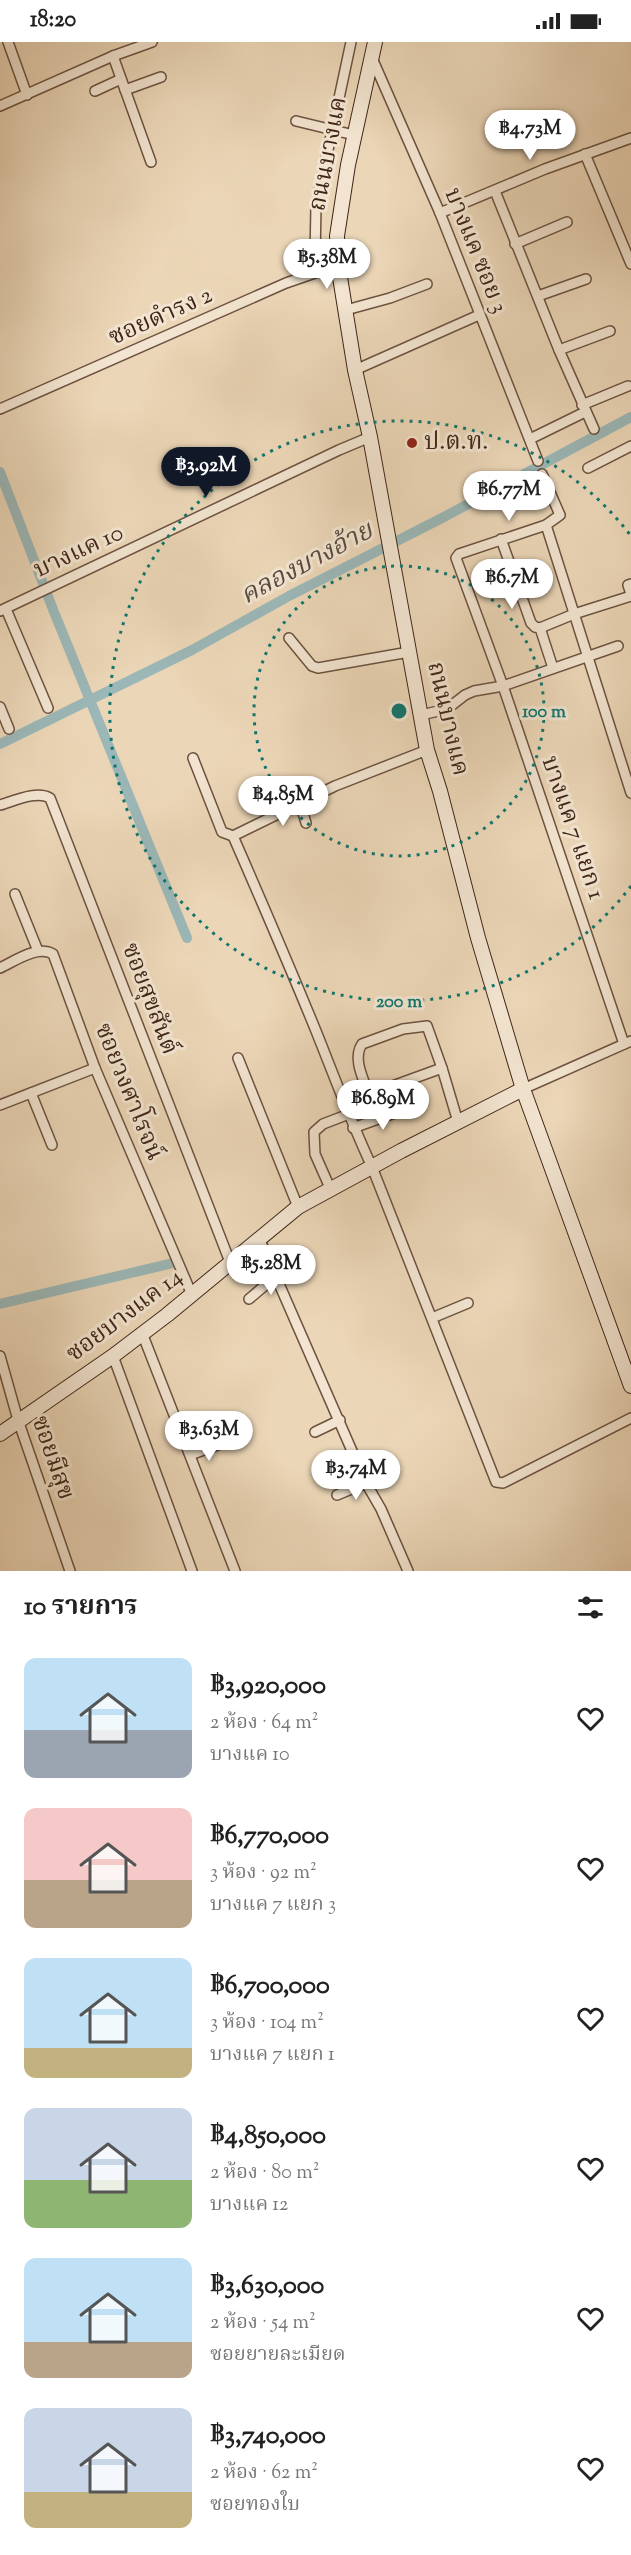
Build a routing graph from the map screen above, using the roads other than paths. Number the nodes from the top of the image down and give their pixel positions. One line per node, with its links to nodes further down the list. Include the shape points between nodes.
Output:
1 (8, 42): 12 (street)
2 (152, 42): 5 (street)
3 (351, 42): 15 (street)
4 (375, 42): 7 (main road, ถนนบางแค)
5 (131, 45): 6 (street)
6 (112, 56): 9 (street); 12 (street)
7 (372, 57): 16 (main road, ถนนบางแค); 21 (street, บางแค ซอย 3)
8 (161, 77): 10 (street)
9 (121, 79): 10 (street); 11 (street)
10 (125, 90): 19 (street)
11 (95, 91)
12 (27, 95): 13 (street)
13 (0, 106)
14 (296, 121): 15 (street)
15 (331, 130): 16 (street); 24 (street, via 315,218)
16 (354, 135): 26 (main road, ถนนบางแค, via 337,236)
17 (631, 138): 18 (street)
18 (585, 154): 20 (street); 25 (street)
19 (151, 162)
20 (495, 191): 21 (street); 23 (street)
21 (440, 213): 31 (street, บางแค ซอย 3)
22 (567, 222): 23 (street)
23 (516, 244): 29 (street)
24 (315, 258)
25 (631, 264)
26 (338, 265): 30 (main road, ถนนบางแค); 37 (street, ซอยดำรง 2, via 286,283)
27 (586, 279): 29 (street)
28 (427, 284): 30 (street)
29 (538, 296): 33 (street)
30 (346, 310): 34 (main road, ถนนบางแค)
31 (479, 315): 34 (street); 40 (street, บางแค ซอย 3)
32 (610, 331): 33 (street)
33 (559, 350): 36 (street)
34 (355, 370): 39 (main road, ถนนบางแค)
35 (628, 386): 36 (street)
36 (584, 408): 38 (street); 40 (street)
37 (0, 409)
38 (594, 429)
39 (370, 437): 49 (street, บางแค 10); 54 (main road, ถนนบางแค)
40 (530, 439): 42 (street, บางแค ซอย 3)
41 (631, 446): 43 (street)
42 (538, 461)
43 (588, 468)
44 (542, 474): 45 (street, via 560,515)
45 (546, 525): 46 (street); 50 (street)
46 (501, 539): 51 (street, via 531,623); 57 (street, บางแค 7 แยก 1, via 456,558)
47 (631, 584): 48 (street)
48 (631, 595): 50 (street)
49 (3, 610): 59 (street)
50 (574, 614): 51 (street); 55 (street)
51 (540, 628): 56 (street)
52 (289, 638): 54 (street, via 318,668)
53 (618, 646): 55 (street)
54 (409, 652): 60 (main road, ถนนบางแค)
55 (587, 656): 56 (street); 64 (street)
56 (553, 668): 57 (street)
57 (503, 686): 60 (street, via 474,691 447,709); 72 (street, บางแค 7 แยก 1)
58 (0, 707): 61 (street)
59 (48, 708)
60 (422, 715): 62 (main road, ถนนบางแค)
61 (9, 729)
62 (427, 750): 65 (street); 76 (main road, ถนนบางแค)
63 (193, 758): 68 (street, via 222,832)
64 (631, 793)
65 (300, 803): 67 (street); 68 (street)
66 (0, 805): 90 (street, ซอยสุขสันต์, via 37,795 50,798)
67 (306, 823)
68 (233, 836): 80 (street)
69 (15, 894): 70 (street)
70 (38, 951): 71 (street); 74 (street, ซอยวงศาโรจน์, via 53,954)
71 (0, 968)
72 (628, 1043): 76 (street)
73 (238, 1058): 88 (street)
74 (95, 1068): 77 (street); 92 (street, ซอยวงศาโรจน์)
75 (442, 1068): 78 (street); 78 (street, via 427,1026 403,1029 362,1044 357,1058); 83 (street)
76 (524, 1089): 83 (main road, ซอยบางแค 14); 99 (main road, ถนนบางแค)
77 (31, 1093): 79 (street); 85 (street)
78 (369, 1095): 80 (street)
79 (0, 1104)
80 (346, 1104): 82 (street)
81 (403, 1110): 84 (street)
82 (349, 1114): 84 (street); 87 (street, via 314,1132 315,1154)
83 (458, 1122): 86 (main road, ซอยบางแค 14)
84 (353, 1128): 86 (street)
85 (52, 1145)
86 (372, 1167): 87 (main road, ซอยบางแค 14); 95 (street)
87 (330, 1188): 88 (main road, ซอยบางแค 14)
88 (298, 1207): 89 (main road, ซอยบางแค 14)
89 (260, 1239): 90 (main road, ซอยบางแค 14); 91 (street)
90 (230, 1262): 92 (main road, ซอยบางแค 14)
91 (276, 1276): 93 (street); 102 (street)
92 (192, 1296): 96 (main road, ซอยบางแค 14)
93 (249, 1299)
94 (468, 1303): 95 (street)
95 (432, 1318): 100 (street, via 496,1482 503,1483)
96 (142, 1333): 98 (main road, ซอยบางแค 14); 106 (street)
97 (0, 1356): 101 (street, ซอยมีสุข)
98 (112, 1356): 101 (main road, ซอยบางแค 14); 110 (street)
99 (631, 1386)
100 (631, 1418)
101 (18, 1420): 104 (main road, ซอยบางแค 14); 109 (street, ซอยมีสุข)
102 (340, 1420): 103 (street); 107 (street)
103 (315, 1432)
104 (0, 1434)
105 (220, 1444): 106 (street)
106 (190, 1455): 111 (street)
107 (366, 1483): 108 (street); 112 (street)
108 (337, 1495)
109 (70, 1571)
110 (192, 1571)
111 (235, 1571)
112 (408, 1571)

